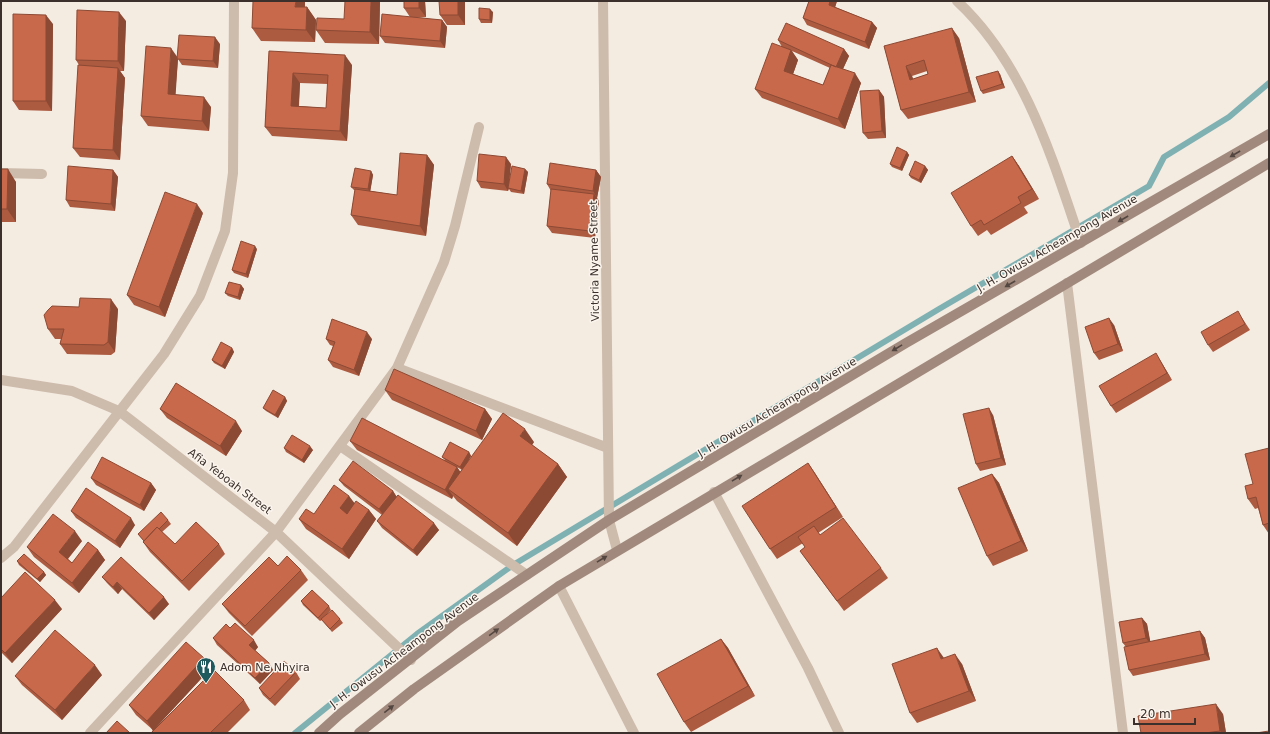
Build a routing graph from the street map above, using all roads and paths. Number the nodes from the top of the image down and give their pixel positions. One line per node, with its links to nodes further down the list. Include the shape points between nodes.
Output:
1 (234, 1): 13 (street, via 233,173 225,231 200,296 164,354)
2 (604, 1): 15 (street, Victoria Nyame Street)
3 (957, 1): 9 (street, via 993,44 1022,89 1046,141)
4 (479, 127): 11 (street, via 444,262)
5 (1269, 134): 9 (street, J. H. Owusu Acheampong Avenue, one-way to 9)
6 (1269, 163): 10 (street)
7 (1, 173): 8 (street)
8 (42, 174)
9 (1081, 243): 17 (street, J. H. Owusu Acheampong Avenue, one-way to 17, via 906,343)
10 (1068, 283): 16 (street, one-way to 10); 29 (street)
11 (397, 368): 14 (street); 15 (street)
12 (1, 380): 13 (street, Afia Yeboah Street, via 72,391)
13 (119, 411): 18 (street, Afia Yeboah Street); 20 (street, via 14,547)
14 (340, 446): 18 (street); 21 (street)
15 (608, 448): 17 (street, Victoria Nyame Street)
16 (714, 492): 19 (street); 28 (street, via 808,668)
17 (609, 520): 19 (street, Victoria Nyame Street); 21 (street, J. H. Owusu Acheampong Avenue)
18 (276, 532): 23 (street, Afia Yeboah Street); 24 (street)
19 (617, 550): 22 (street, one-way to 19)
20 (1, 558)
21 (527, 575): 23 (street, J. H. Owusu Acheampong Avenue, via 458,621)
22 (559, 586): 26 (street, one-way to 22, via 414,689); 27 (street)
23 (411, 660): 25 (street, J. H. Owusu Acheampong Avenue)
24 (90, 733)
25 (319, 733)
26 (359, 733)
27 (634, 733)
28 (839, 733)
29 (1123, 733)

